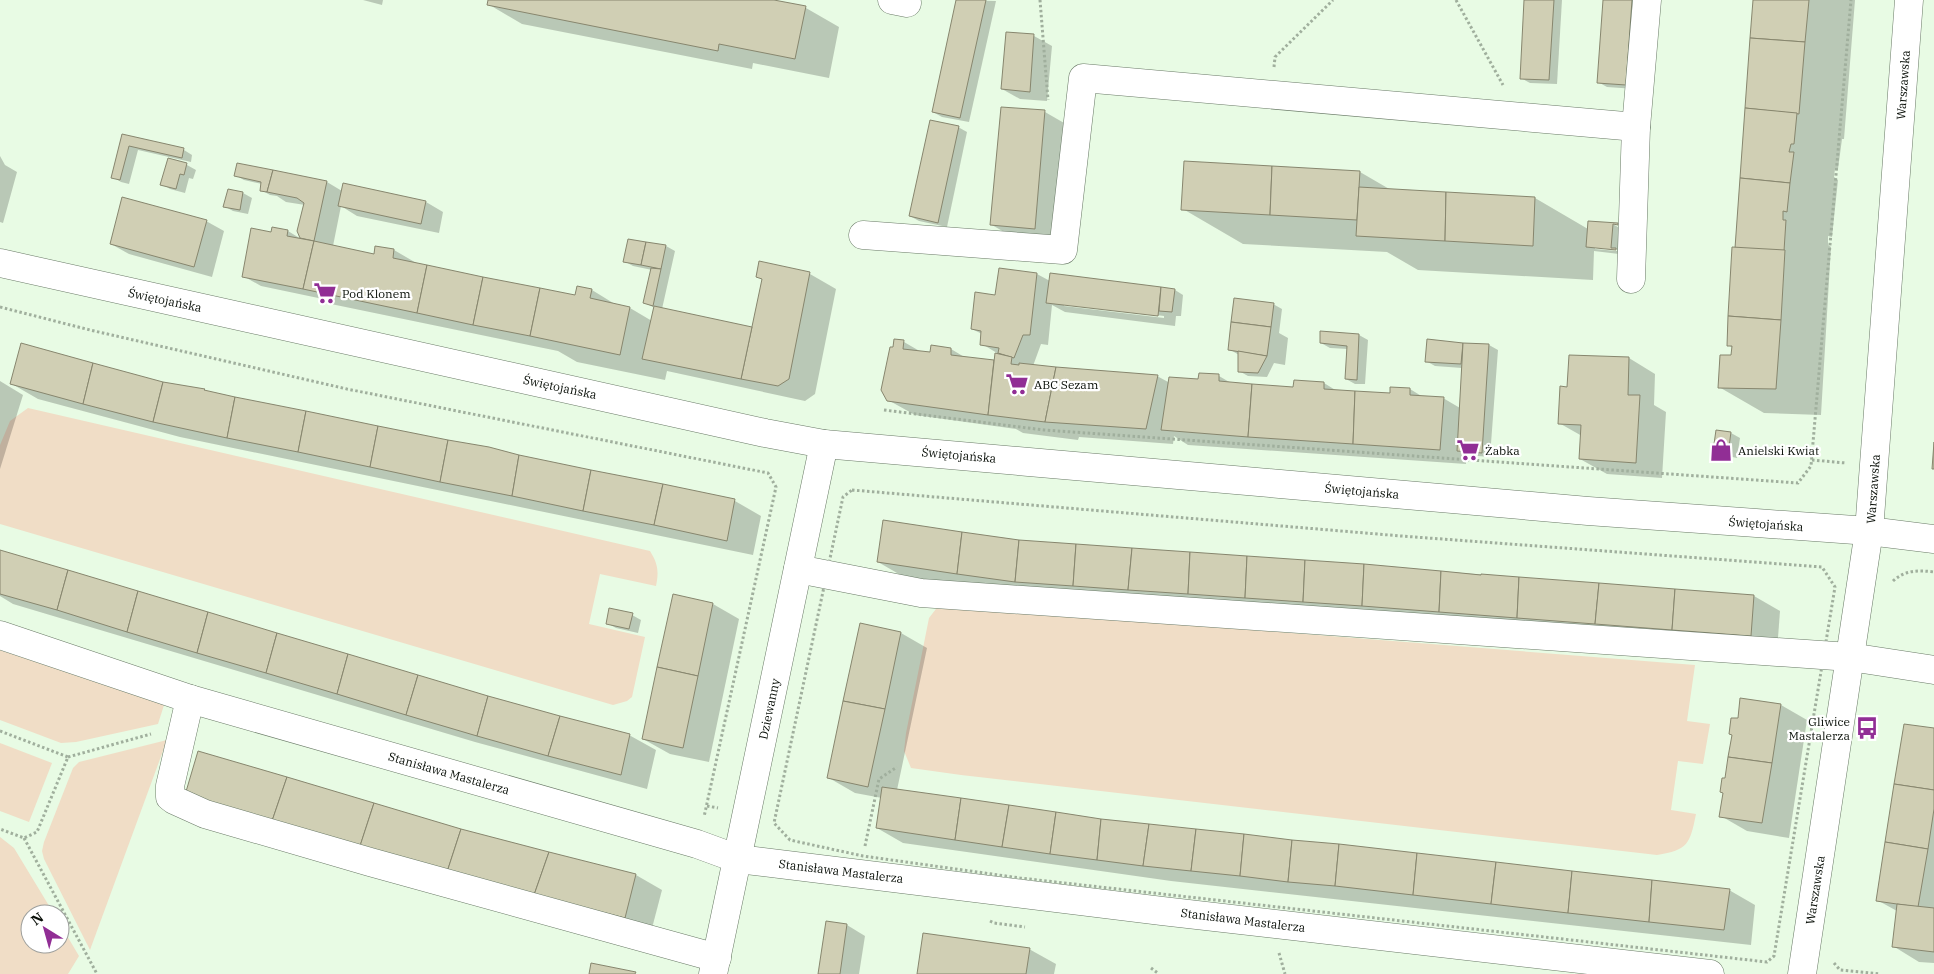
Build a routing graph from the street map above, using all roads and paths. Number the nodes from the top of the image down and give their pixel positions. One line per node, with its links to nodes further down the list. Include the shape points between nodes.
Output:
1 (1040, 0): 8 (path)
2 (1333, 0): 7 (path, via 1275,57)
3 (1456, 0): 9 (path, via 1513,104)
4 (1647, 0): 10 (street)
5 (1851, 0): 17 (path)
6 (1909, 0): 19 (street, Warszawska)
7 (1270, 94): 9 (street); 11 (street, via 1083,78 1063,250)
8 (1049, 109)
9 (1514, 117): 10 (street)
10 (1636, 128): 13 (street)
11 (863, 235)
12 (0, 263): 16 (street, Świętojańska)
13 (1631, 278)
14 (0, 307): 31 (path, via 347,388 768,473 776,487)
15 (884, 410): 17 (path, via 1044,430 1798,483)
16 (824, 444): 19 (street, Świętojańska); 21 (street, Dziewanny)
17 (1812, 460): 18 (path)
18 (1847, 463)
19 (1869, 531): 20 (street, Świętojańska); 25 (street, Warszawska)
20 (1934, 539)
21 (798, 569): 22 (street); 35 (street, Dziewanny)
22 (826, 574): 24 (street, via 921,593); 24 (path, via 843,497 852,490 1401,536 1822,566 1835,587); 34 (path, via 774,823 790,840)
23 (0, 635): 27 (street, Stanisława Mastalerza)
24 (1824, 656): 25 (street); 34 (path, via 1776,948 1774,956 1767,962 1020,878)
25 (1850, 658): 26 (street); 41 (street, Warszawska)
26 (1934, 670)
27 (187, 712): 29 (path); 35 (street, Stanisława Mastalerza, via 698,844); 36 (street, via 170,797 205,814)
28 (0, 731): 29 (path)
29 (68, 757): 33 (path, via 37,832)
30 (897, 767): 34 (path, via 879,780)
31 (703, 821)
32 (0, 829): 33 (path)
33 (24, 838): 38 (path)
34 (863, 856)
35 (738, 859): 36 (street, Dziewanny); 40 (street, Stanisława Mastalerza)
36 (715, 966)
37 (1151, 968): 39 (path)
38 (97, 974)
39 (1159, 974)
40 (1710, 974)
41 (1802, 974)

